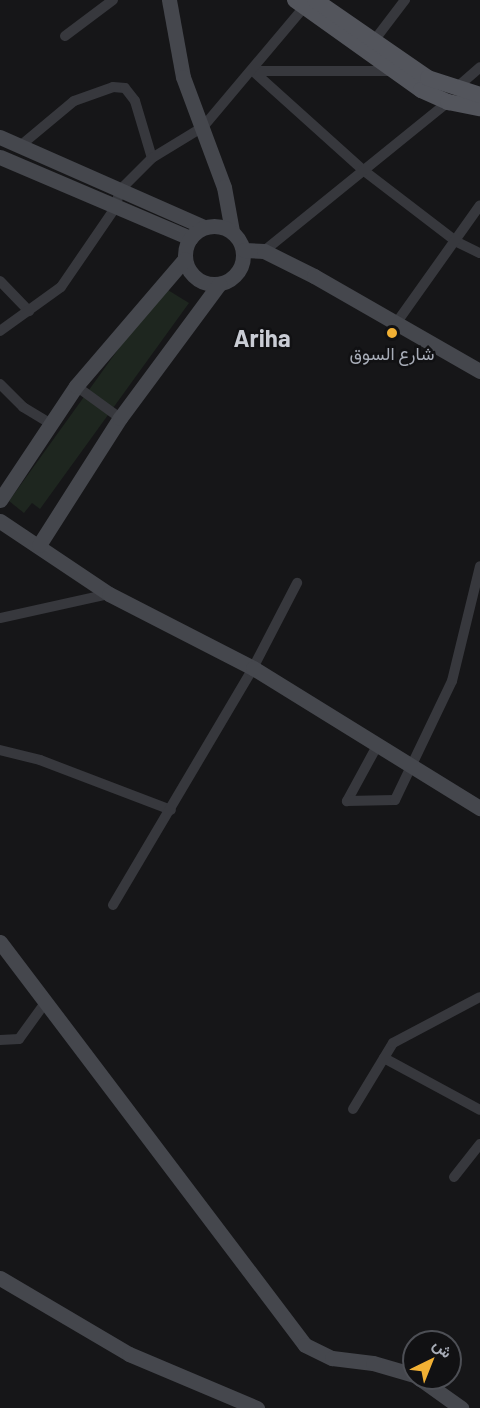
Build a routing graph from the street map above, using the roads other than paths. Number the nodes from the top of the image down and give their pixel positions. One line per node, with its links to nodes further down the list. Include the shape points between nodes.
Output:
1 (113, 0): 5 (street)
2 (169, 0): 13 (main road, via 183,77)
3 (405, 0): 6 (street)
4 (305, 2): 6 (main road); 8 (street); 9 (main road)
5 (65, 36)
6 (373, 42): 11 (main road)
7 (480, 67): 11 (street)
8 (253, 71): 9 (street); 13 (street); 18 (street)
9 (390, 71): 11 (main road)
10 (480, 95): 11 (main road)
11 (451, 96): 12 (main road); 18 (street)
12 (480, 108)
13 (203, 127): 17 (street); 23 (main road, via 224,187)
14 (0, 137): 15 (main road)
15 (20, 146): 17 (street, via 74,101 100,90 125,88 135,100); 19 (main road)
16 (0, 157): 21 (main road)
17 (152, 158): 19 (street)
18 (363, 170): 25 (street); 27 (street)
19 (120, 190): 21 (street); 22 (main road)
20 (480, 205): 25 (street)
21 (115, 208): 24 (main road); 32 (street, via 61,287)
22 (204, 227): 23 (main road, via 217,225); 24 (main road)
23 (232, 231): 26 (main road)
24 (190, 237): 29 (main road)
25 (457, 242): 28 (street); 33 (street)
26 (244, 250): 27 (main road); 31 (main road, via 241,268)
27 (264, 251): 33 (main road)
28 (480, 253)
29 (185, 259): 31 (main road, via 193,275); 37 (main road)
30 (0, 280): 32 (street)
31 (219, 284): 38 (main road)
32 (29, 311): 34 (street)
33 (397, 322): 35 (main road)
34 (0, 330)
35 (480, 371)
36 (0, 384): 39 (street, via 23,407)
37 (76, 386): 38 (street); 39 (main road)
38 (120, 418): 42 (main road)
39 (50, 423): 40 (main road)
40 (0, 500)
41 (0, 520): 42 (main road)
42 (39, 545): 45 (main road)
43 (480, 566): 50 (street, via 452,681)
44 (297, 583): 47 (street)
45 (109, 594): 46 (street); 47 (main road)
46 (0, 618)
47 (253, 668): 48 (main road); 52 (street)
48 (377, 746): 50 (main road); 50 (street, via 347,801 395,800)
49 (0, 750): 52 (street, via 40,760)
50 (413, 766): 51 (main road)
51 (480, 808)
52 (171, 810): 53 (street)
53 (113, 905)
54 (0, 942): 56 (main road)
55 (480, 997): 58 (street, via 393,1043)
56 (45, 1003): 57 (street, via 19,1039); 64 (main road, via 305,1345 333,1358)
57 (0, 1040)
58 (384, 1058): 59 (street); 60 (street)
59 (353, 1109)
60 (480, 1110)
61 (480, 1144): 62 (street)
62 (454, 1177)
63 (0, 1278): 66 (main road, via 129,1354)
64 (402, 1371)
65 (436, 1390): 67 (main road)
66 (257, 1408)
67 (461, 1408)

